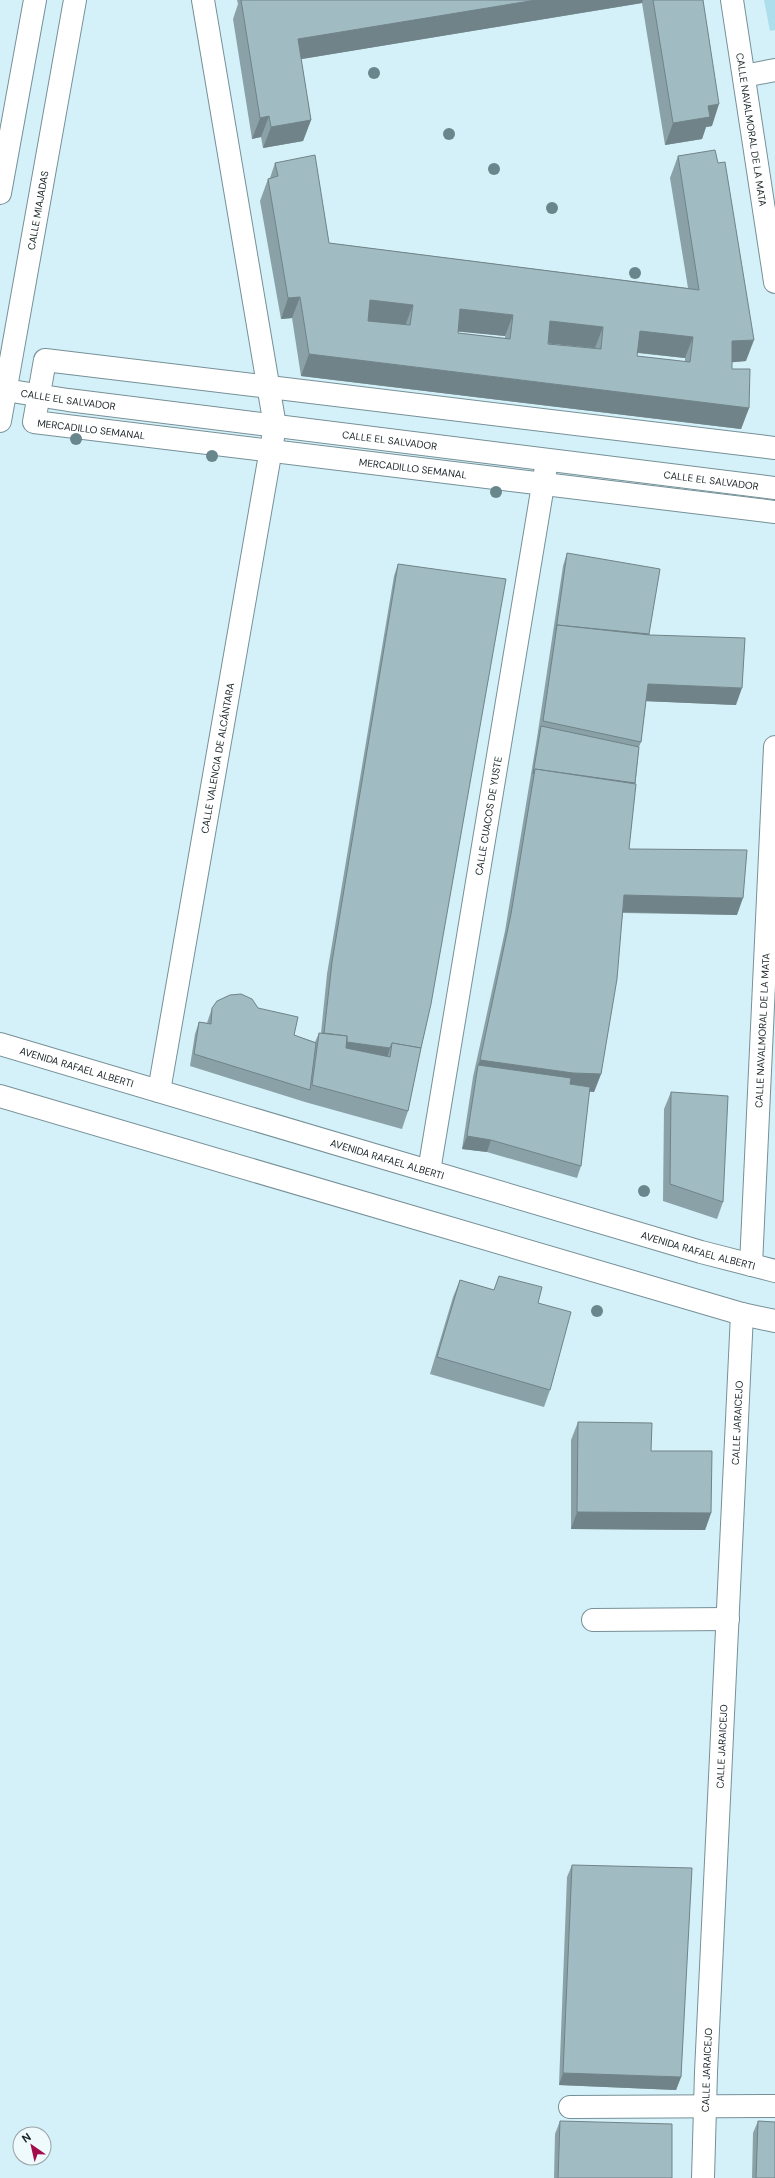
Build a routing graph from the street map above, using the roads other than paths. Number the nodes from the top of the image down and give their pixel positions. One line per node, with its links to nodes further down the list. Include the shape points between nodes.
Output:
1 (35, 0): 8 (street)
2 (75, 0): 11 (street, CALLE MIAJADAS)
3 (203, 0): 13 (street, CALLE VALENCIA DE ALCÁNTARA)
4 (732, 0): 6 (street, CALLE NAVALMORAL DE LA MATA)
5 (775, 70): 6 (street)
6 (744, 76): 7 (street); 9 (street, CALLE NAVALMORAL DE LA MATA)
7 (775, 80)
8 (0, 193)
9 (773, 258): 10 (street, CALLE NAVALMORAL DE LA MATA)
10 (775, 282)
11 (6, 390): 12 (street, CALLE MIAJADAS); 13 (street, CALLE EL SALVADOR)
12 (0, 422)
13 (275, 426): 15 (street, CALLE EL SALVADOR); 20 (street, CALLE VALENCIA DE ALCÁNTARA)
14 (775, 448): 17 (street, MERCADILLO SEMANAL, via 44,360 34,422)
15 (547, 461): 16 (street, CALLE EL SALVADOR); 22 (street, CALLE CUACOS DE YUSTE)
16 (775, 488)
17 (775, 512)
18 (775, 747): 23 (street, CALLE NAVALMORAL DE LA MATA)
19 (0, 1044): 20 (street, AVENIDA RAFAEL ALBERTI)
20 (158, 1091): 22 (street, AVENIDA RAFAEL ALBERTI)
21 (0, 1096): 25 (street)
22 (429, 1171): 23 (street, AVENIDA RAFAEL ALBERTI)
23 (751, 1265): 24 (street, AVENIDA RAFAEL ALBERTI)
24 (775, 1271)
25 (742, 1314): 26 (street); 27 (street, CALLE JARAICEJO)
26 (775, 1321)
27 (728, 1619): 28 (street); 29 (street, CALLE JARAICEJO)
28 (593, 1620)
29 (705, 2106): 30 (street); 31 (street); 32 (street, CALLE JARAICEJO)
30 (775, 2106)
31 (570, 2107)
32 (703, 2178)

